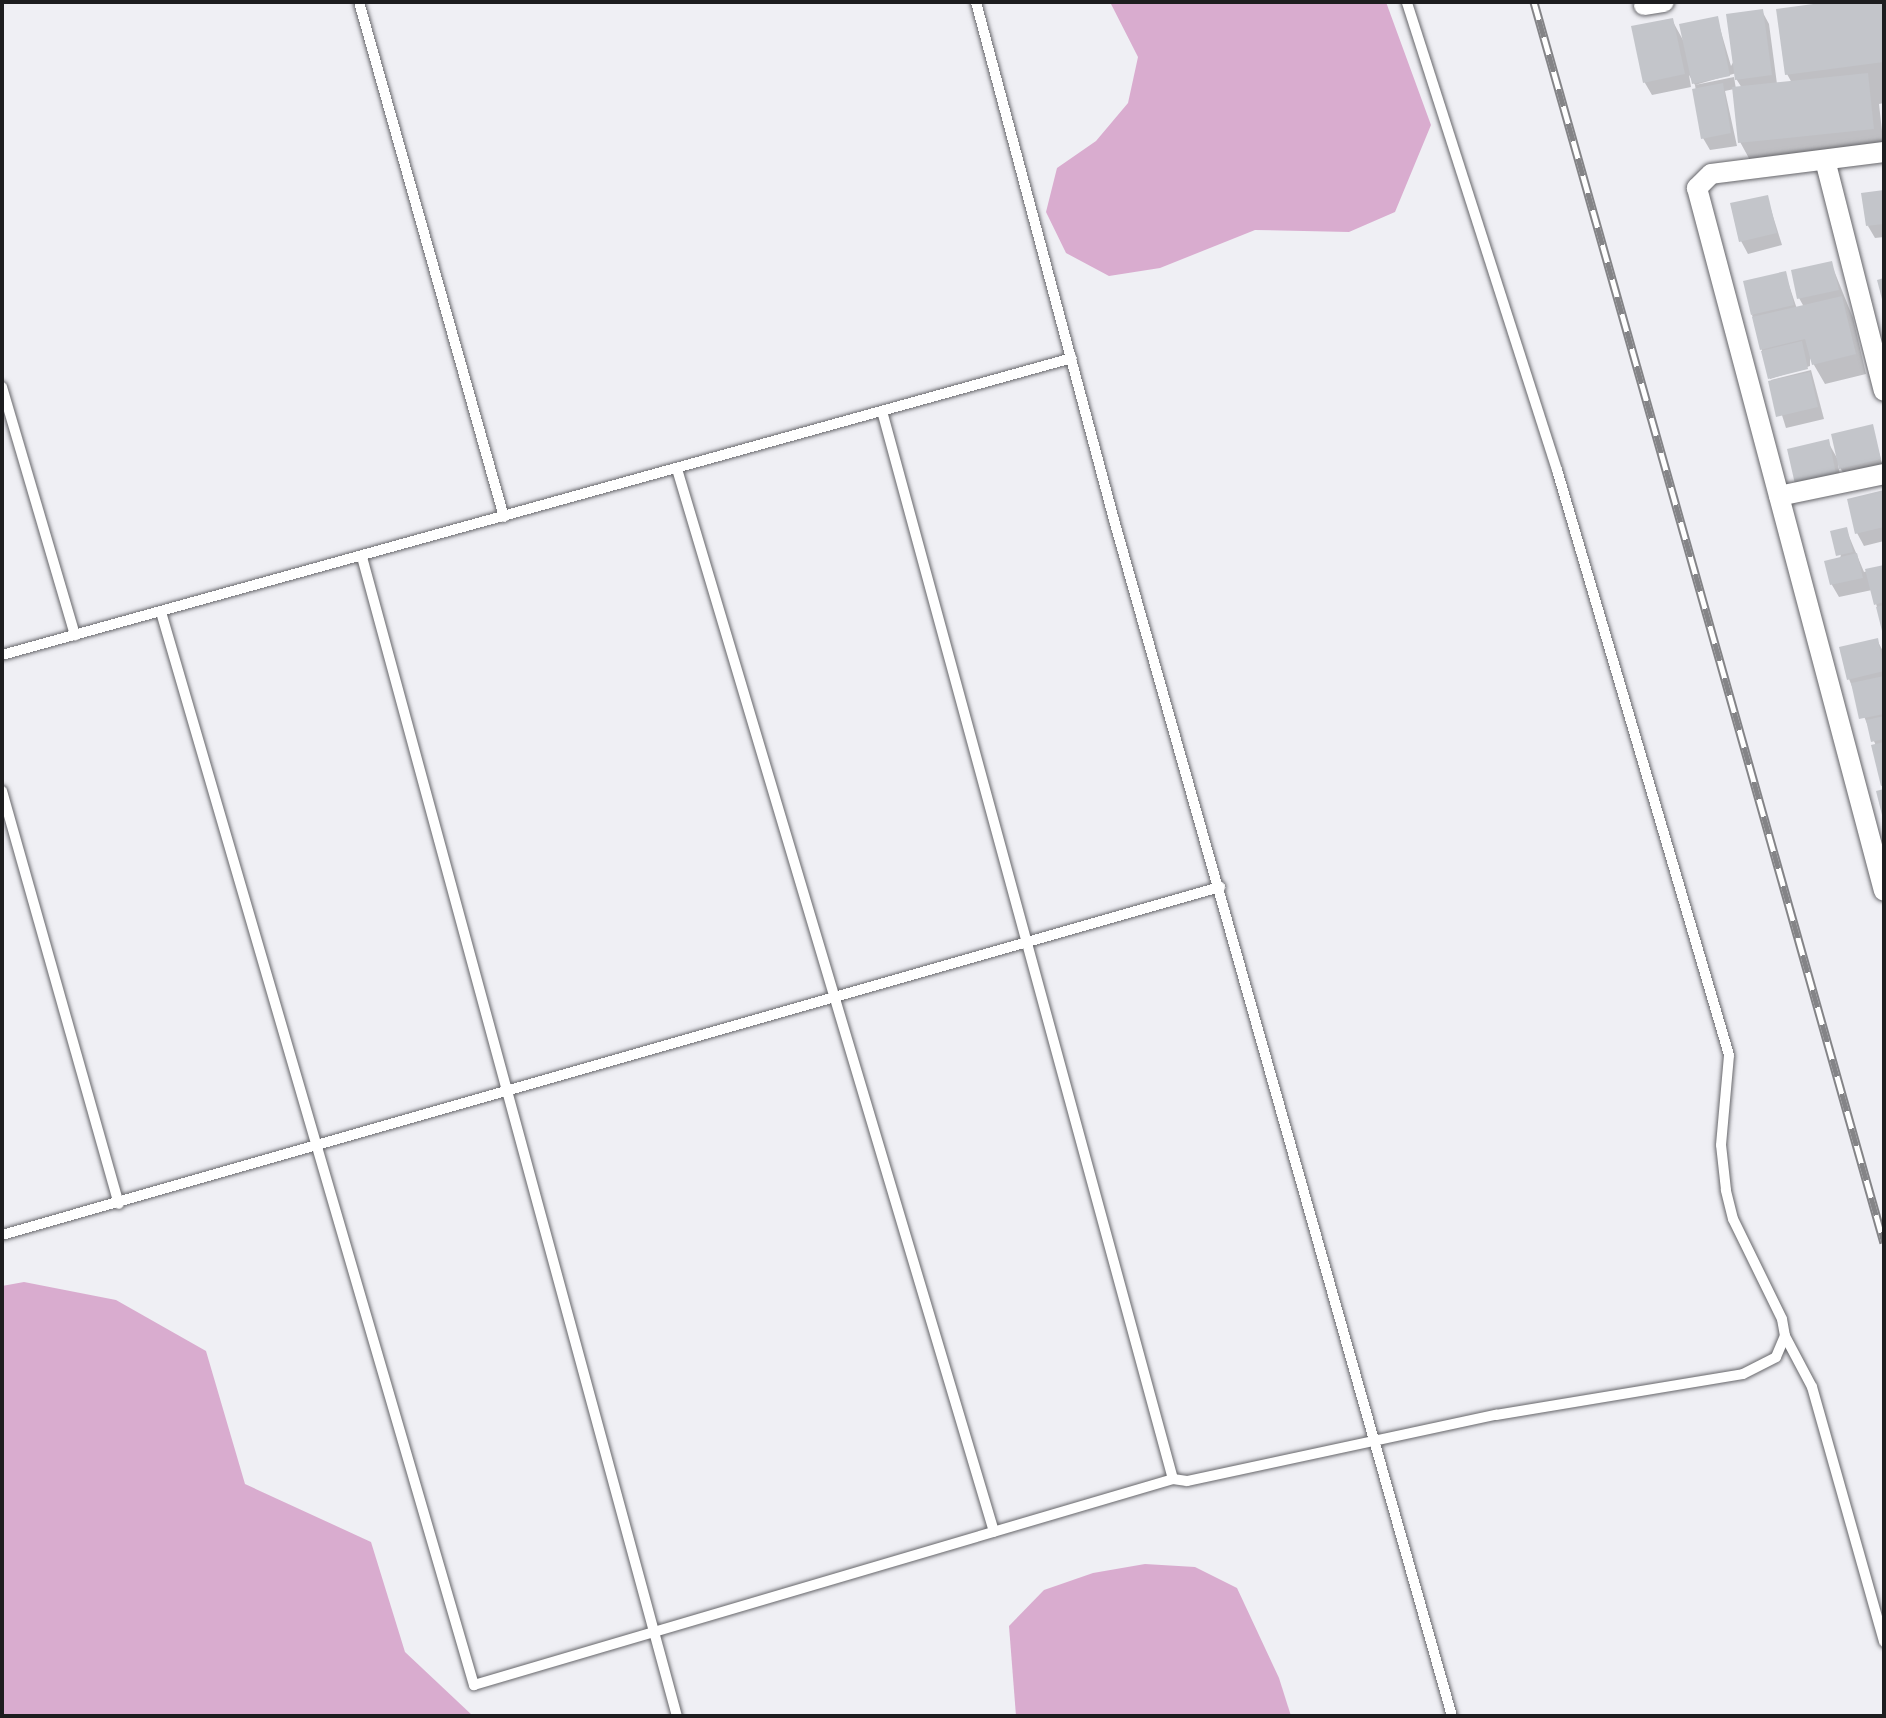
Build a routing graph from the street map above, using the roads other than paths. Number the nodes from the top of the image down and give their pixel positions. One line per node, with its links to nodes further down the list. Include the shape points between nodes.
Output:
1 (359, 2): 13 (lane)
2 (976, 2): 6 (lane)
3 (1407, 2): 27 (lane, via 1557,470 1729,1055 1721,1145 1726,1190 1733,1219 1782,1319)
4 (1884, 152): 5 (street)
5 (1825, 160): 8 (street); 12 (street, via 1711,174 1697,188)
6 (1072, 358): 9 (lane); 19 (lane)
7 (2, 387): 16 (lane)
8 (1884, 391)
9 (882, 411): 10 (lane); 21 (lane)
10 (677, 469): 13 (lane); 22 (lane)
11 (1884, 474): 12 (street)
12 (1779, 496): 20 (street)
13 (504, 517): 14 (lane)
14 (362, 557): 15 (lane); 23 (lane)
15 (161, 612): 16 (lane); 24 (lane)
16 (75, 635): 17 (lane)
17 (2, 655)
18 (2, 791): 25 (lane)
19 (1220, 887): 21 (lane); 28 (lane)
20 (1884, 891)
21 (1029, 941): 22 (lane); 29 (lane)
22 (830, 996): 23 (lane); 30 (lane)
23 (508, 1093): 24 (lane); 31 (lane)
24 (314, 1149): 25 (lane); 31 (lane, via 474,1685)
25 (119, 1204): 26 (lane)
26 (2, 1235)
27 (1785, 1336): 28 (lane, via 1776,1357 1743,1374); 32 (lane, via 1812,1387)
28 (1376, 1437): 29 (lane, via 1187,1481); 34 (lane)
29 (1173, 1479): 30 (lane)
30 (994, 1532): 31 (lane)
31 (656, 1631): 33 (lane)
32 (1884, 1642)
33 (677, 1716)
34 (1452, 1716)

